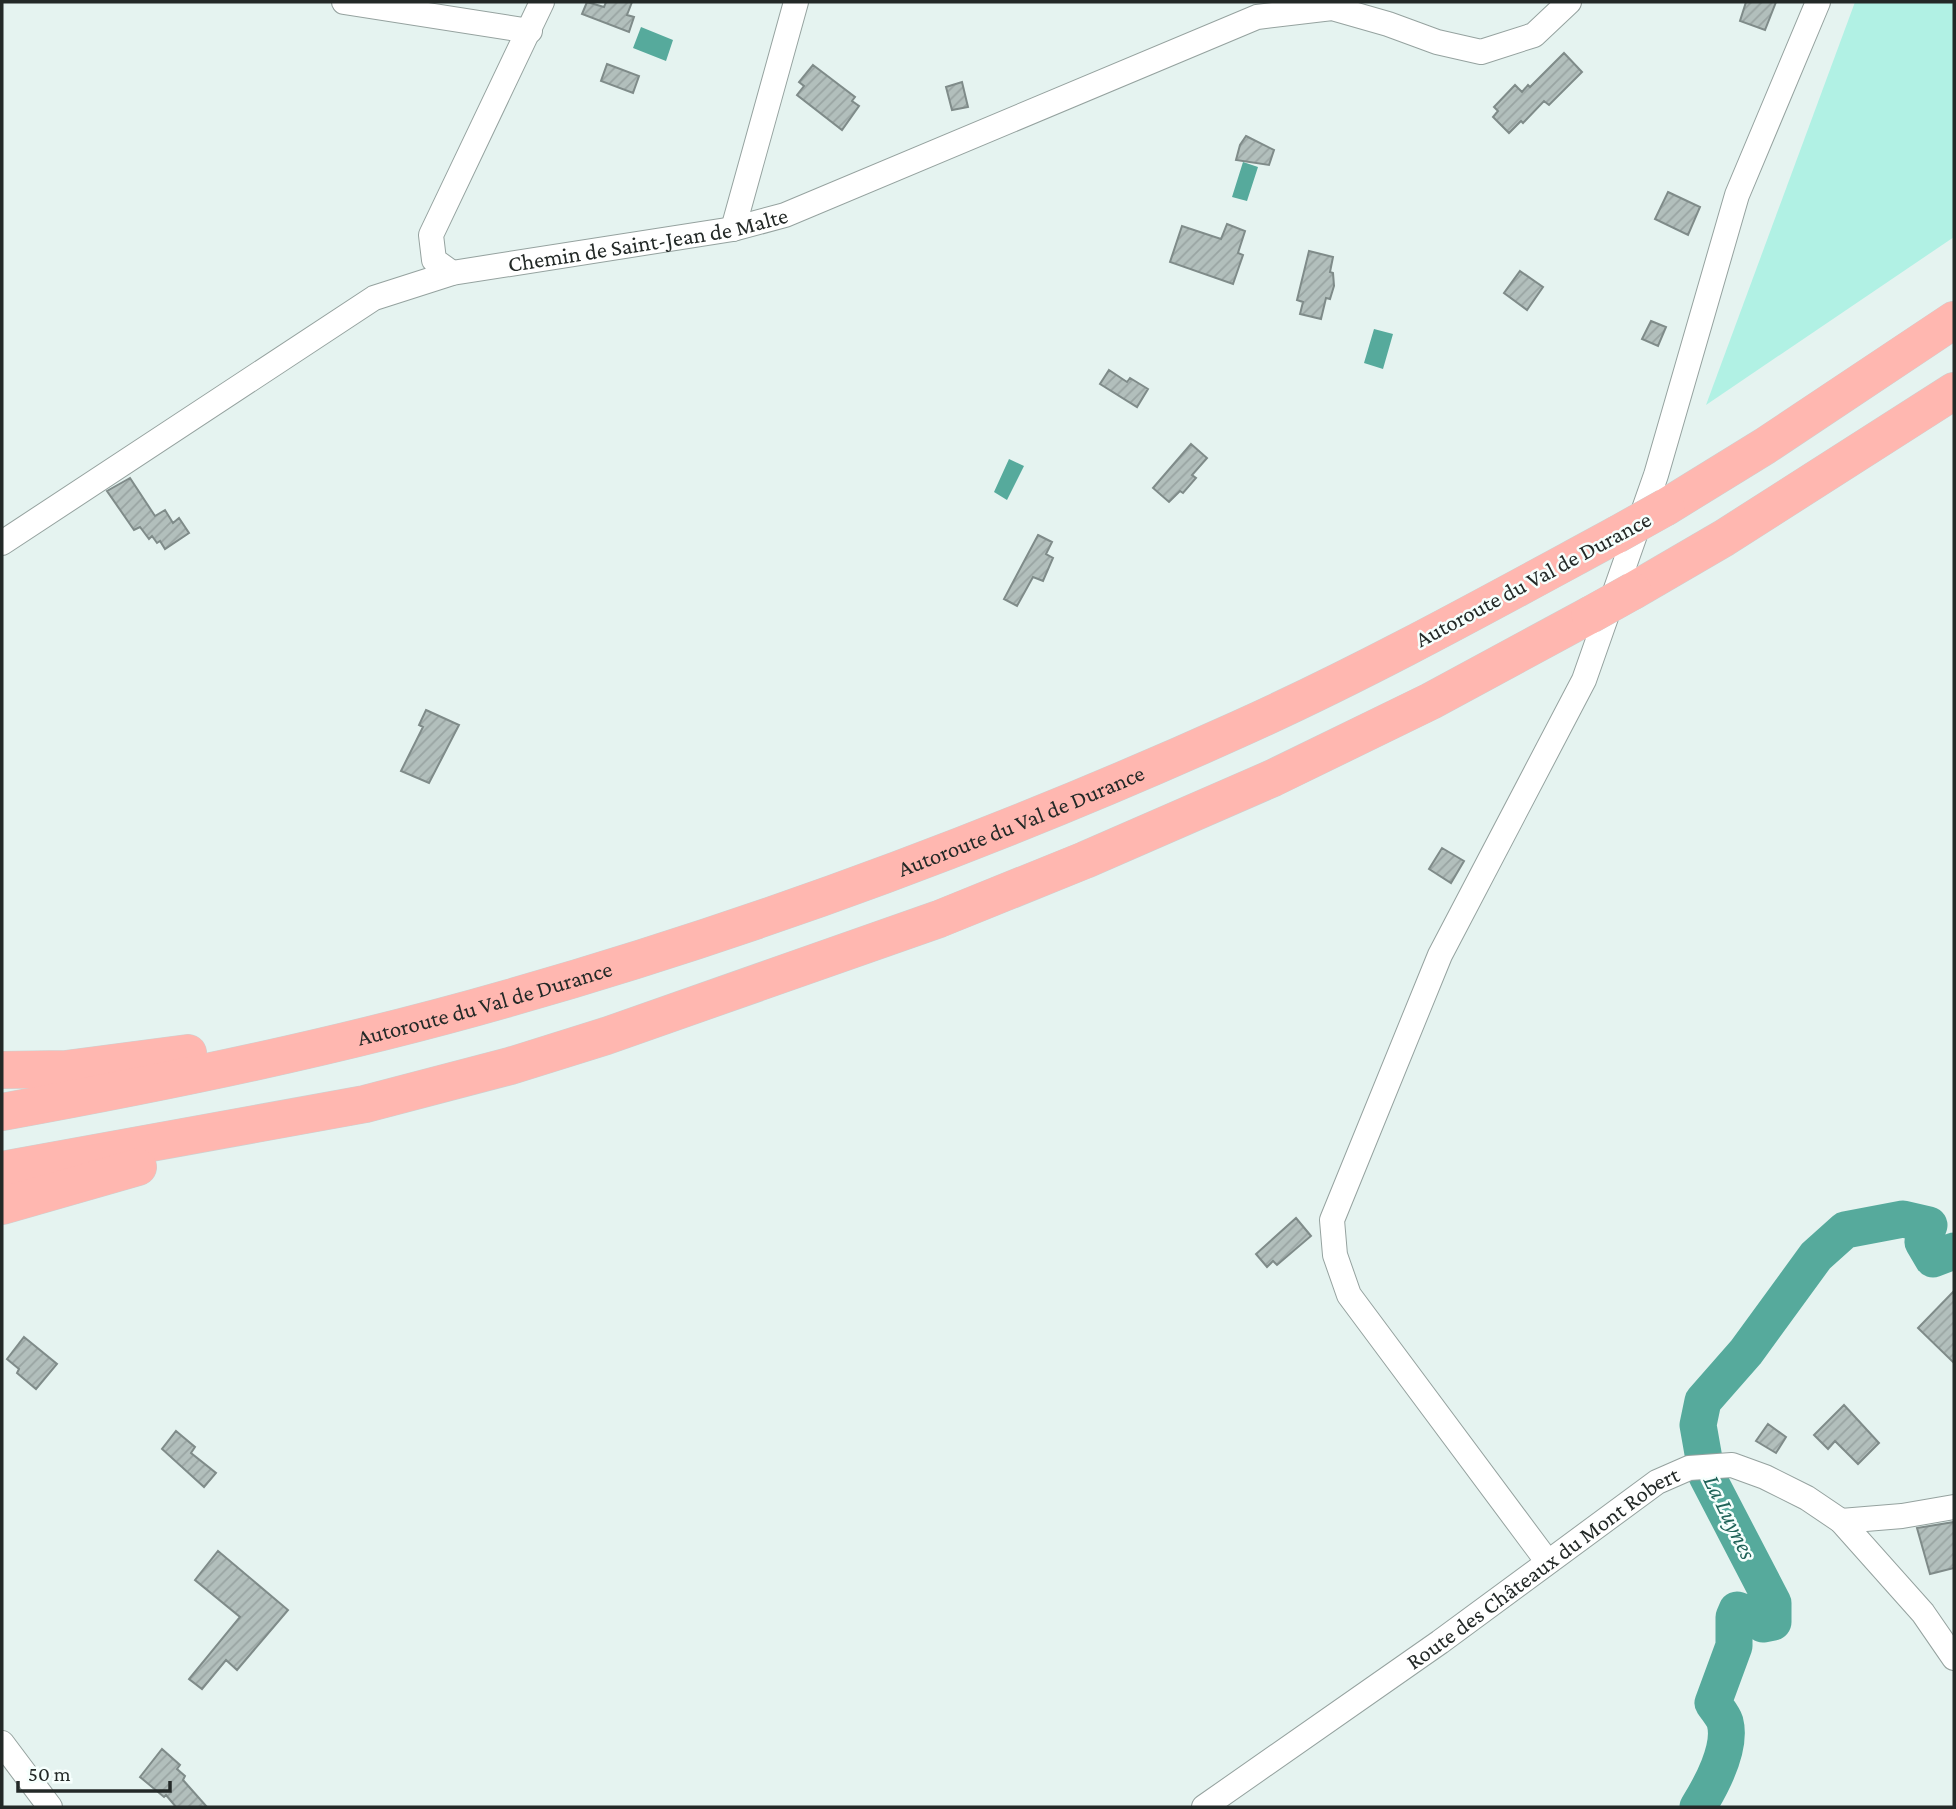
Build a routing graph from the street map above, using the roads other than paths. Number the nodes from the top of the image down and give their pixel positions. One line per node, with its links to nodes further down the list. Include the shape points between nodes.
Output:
1 (344, 2): 7 (street)
2 (542, 2): 7 (street)
3 (796, 2): 8 (street)
4 (1569, 2): 6 (street, via 1534,35 1480,52 1437,42)
5 (1818, 2): 21 (street, via 1737,195 1656,475 1584,680 1440,955 1332,1220 1335,1255 1349,1295)
6 (1333, 5): 8 (street, Chemin de Saint-Jean de Malte, via 1257,17 785,215)
7 (530, 31): 9 (street, via 431,235 434,260)
8 (733, 229): 9 (street, Chemin de Saint-Jean de Malte)
9 (452, 273): 12 (street, Chemin de Saint-Jean de Malte, via 374,298)
10 (1954, 320): 13 (highway, Autoroute du Val de Durance, bridge, via 1665,507 1436,632 1244,727 1088,795 841,892 629,963)
11 (1954, 391): 15 (highway, bridge, via 1633,591 1431,701 1273,778 939,919 606,1036)
12 (2, 543)
13 (449, 1015): 14 (highway, via 132,1061); 16 (highway, Autoroute du Val de Durance, via 228,1069)
14 (2, 1070)
15 (365, 1104): 17 (highway); 18 (highway)
16 (2, 1112)
17 (2, 1170)
18 (2, 1206)
19 (1954, 1507): 20 (street)
20 (1841, 1521): 21 (street, Route des Châteaux du Mont Robert, via 1807,1498 1732,1465 1689,1468 1657,1482); 22 (street, Route des Châteaux du Mont Robert)
21 (1547, 1562): 25 (street, Route des Châteaux du Mont Robert)
22 (1952, 1649)
23 (2, 1743): 24 (street)
24 (50, 1807)
25 (1204, 1807)

